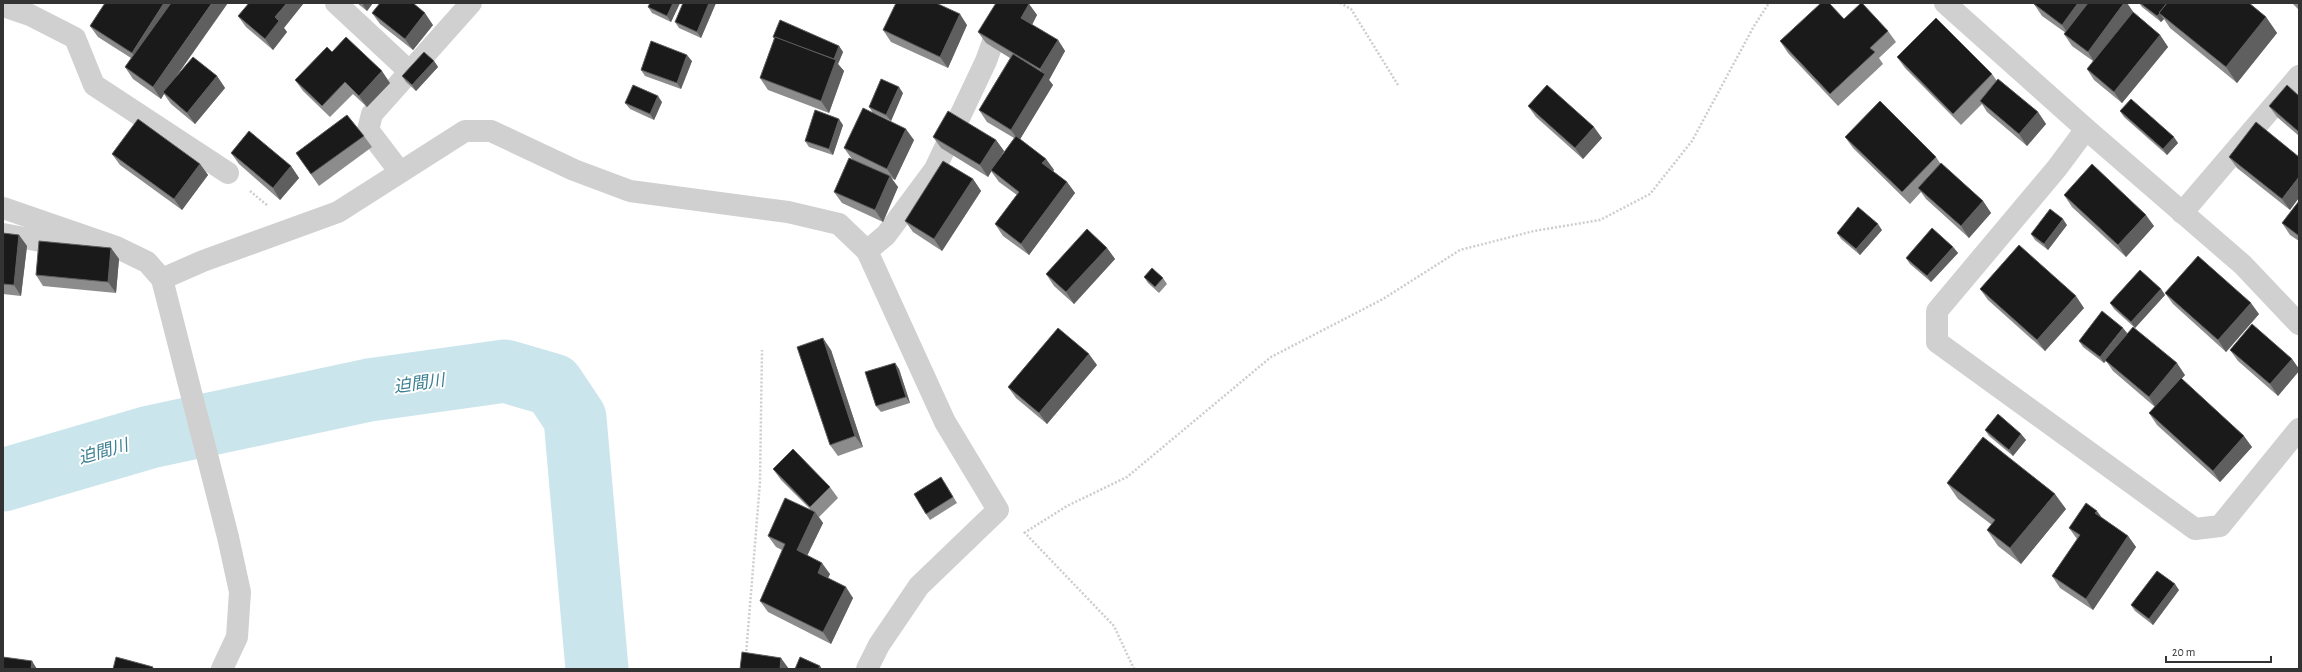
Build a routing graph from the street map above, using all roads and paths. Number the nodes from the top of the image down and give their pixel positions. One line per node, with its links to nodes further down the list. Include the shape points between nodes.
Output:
1 (336, 3): 8 (street)
2 (471, 3): 8 (street)
3 (1007, 3): 19 (street, via 986,61 935,169 886,236)
4 (1340, 3): 10 (path, via 1351,9)
5 (1769, 3): 25 (path, via 1692,140 1650,194 1600,220 1534,231 1460,250 1383,299 1272,357 1127,477 1067,506)
6 (3, 6): 13 (street, via 30,15 75,38 94,85)
7 (1958, 7): 11 (street)
8 (410, 72): 12 (street, via 372,114 368,130)
9 (2299, 76): 15 (street)
10 (1398, 85)
11 (2086, 129): 15 (street); 23 (street, via 2057,168 1938,311 1937,342 2195,529 2220,526)
12 (400, 172): 16 (street, via 338,212); 19 (street, via 465,131 491,131 574,170 630,191 788,212 839,224)
13 (228, 173): 16 (path, via 277,213)
14 (3, 208): 18 (street)
15 (2182, 213): 21 (street, via 2243,265)
16 (288, 230): 20 (street)
17 (3, 234): 18 (street, via 93,251)
18 (116, 247): 20 (street, via 147,262)
19 (867, 251): 24 (street, via 945,422)
20 (162, 279): 27 (street, via 240,592 236,637)
21 (2299, 324)
22 (762, 350): 26 (path, via 760,482)
23 (2299, 429)
24 (998, 510): 25 (path); 28 (street, via 919,586 879,645)
25 (1024, 532): 29 (path, via 1114,626)
26 (745, 661)
27 (222, 669)
28 (867, 669)
29 (1134, 669)

